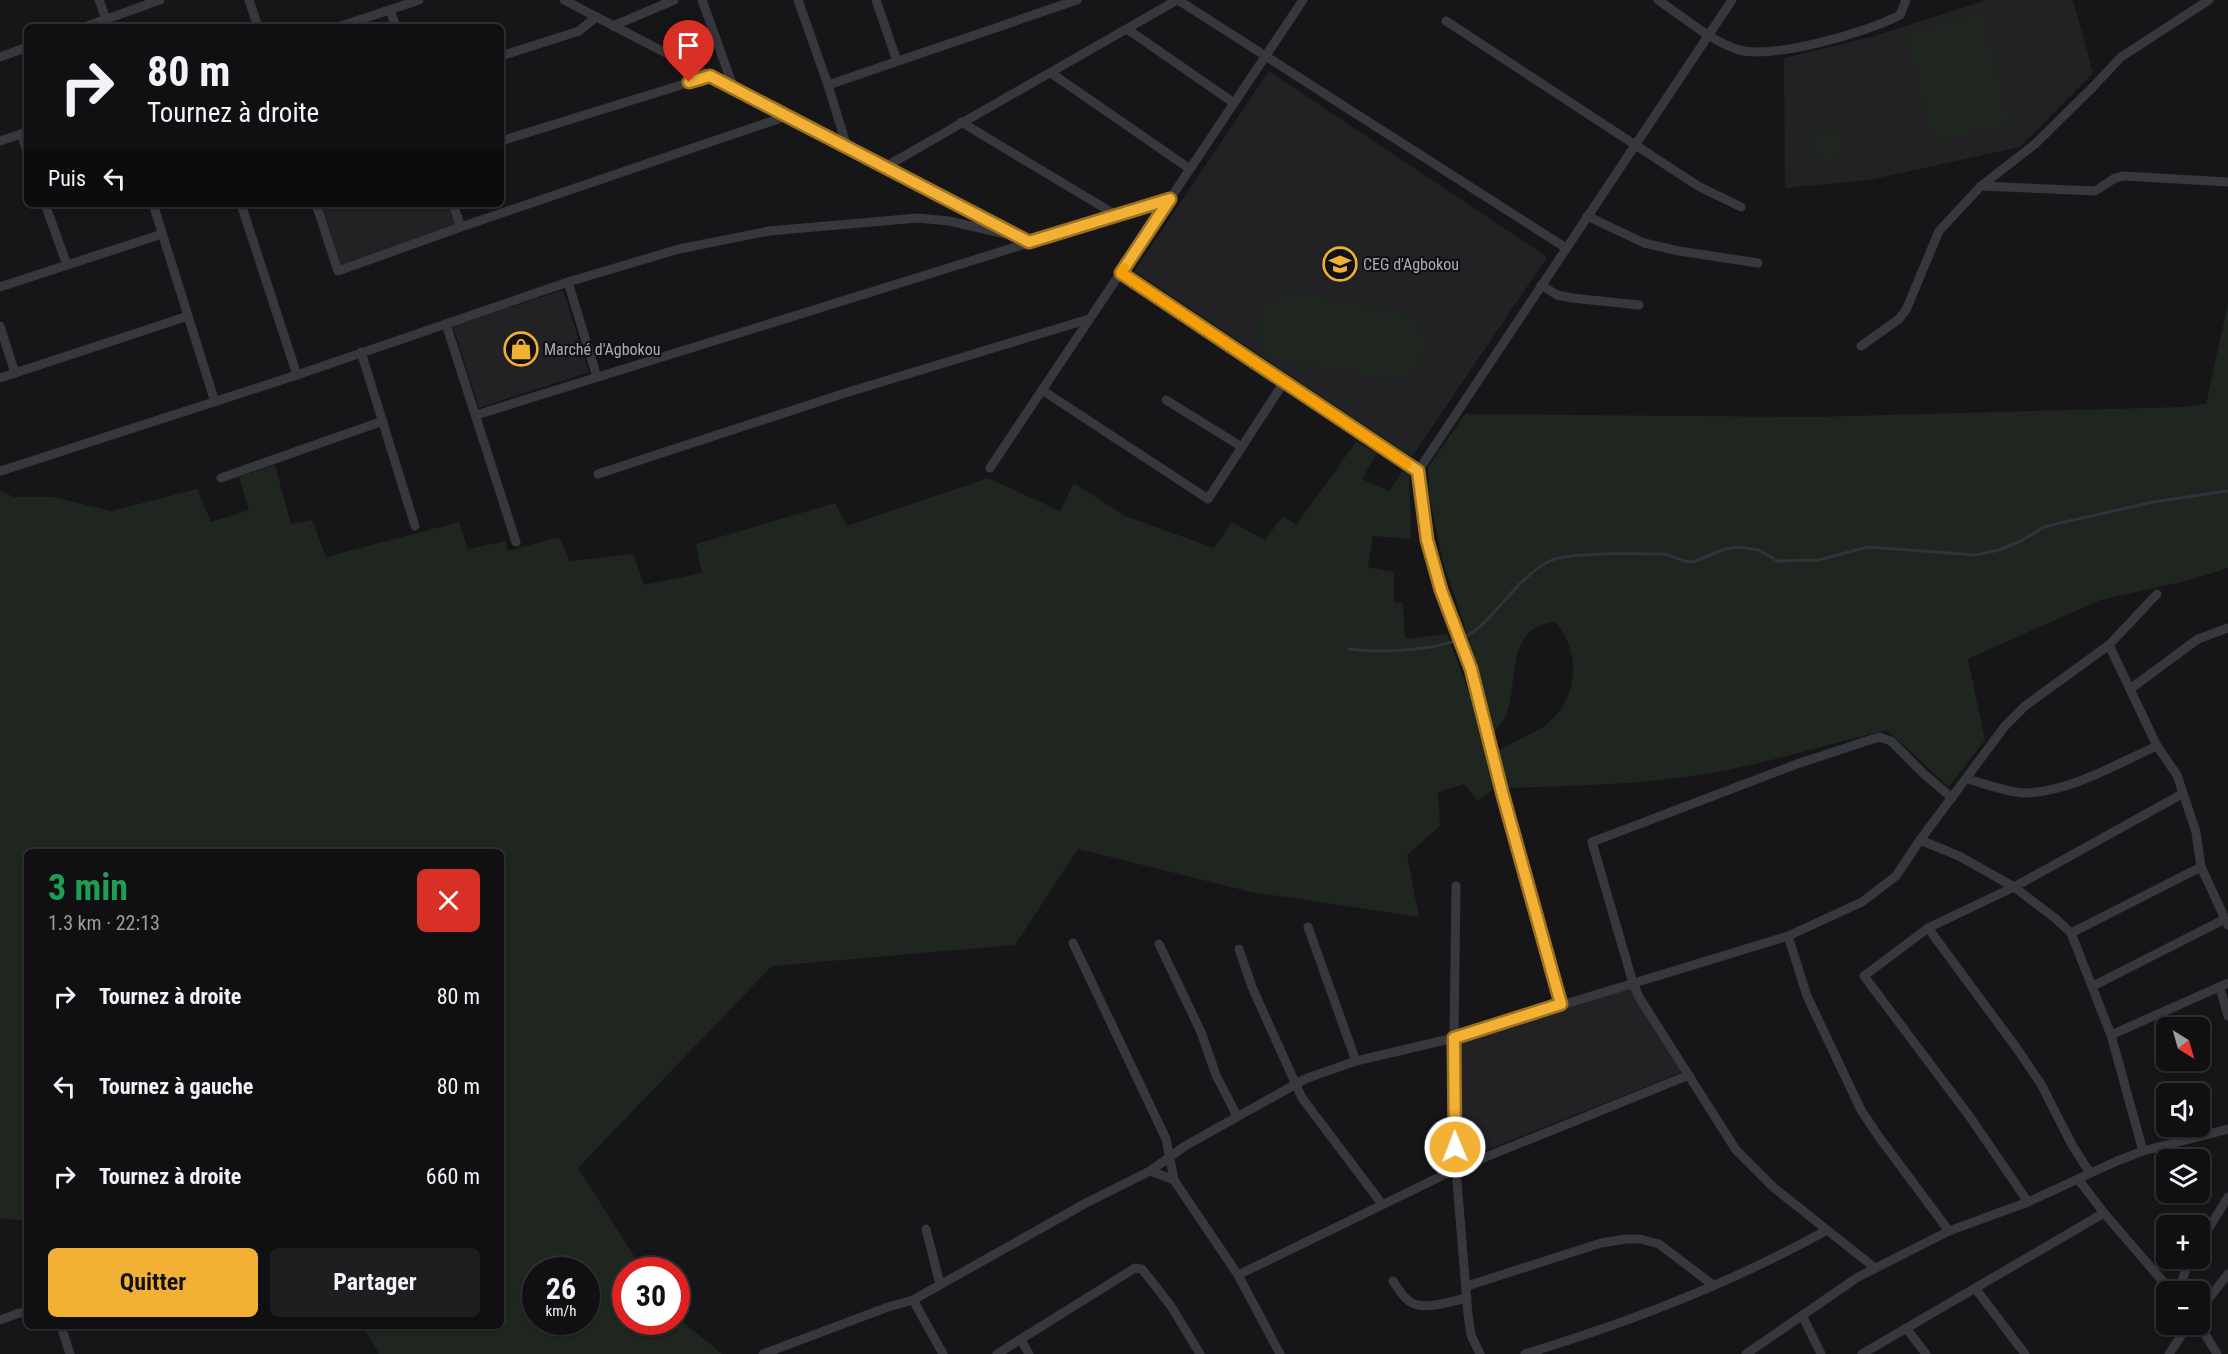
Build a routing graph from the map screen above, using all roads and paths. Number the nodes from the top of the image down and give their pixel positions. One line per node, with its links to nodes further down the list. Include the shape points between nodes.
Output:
1 (99, 0): 20 (street)
2 (160, 0): 20 (street)
3 (249, 0): 21 (street)
4 (419, 0): 17 (street)
5 (564, 0): 18 (street)
6 (674, 0): 24 (street)
7 (702, 0): 35 (street)
8 (798, 0): 34 (street)
9 (876, 0): 31 (street)
10 (1077, 0): 31 (street)
11 (1178, 0): 25 (street); 29 (street)
12 (1303, 0): 29 (street)
13 (1658, 0): 26 (street)
14 (1732, 0): 26 (street)
15 (1906, 0): 26 (street, via 1896,17 1791,49 1740,50)
16 (2209, 0): 47 (street, via 2121,57 2035,144)
17 (390, 10): 22 (street); 23 (street)
18 (596, 17): 24 (street); 28 (street, via 579,31)
19 (1446, 21): 42 (street)
20 (107, 23)
21 (257, 24)
22 (347, 24)
23 (395, 24)
24 (613, 26): 33 (street)
25 (1127, 29): 32 (street); 36 (street)
26 (1709, 34): 42 (street)
27 (24, 48): 30 (street)
28 (504, 55)
29 (1266, 55): 36 (street); 61 (street)
30 (0, 57)
31 (897, 62): 34 (street)
32 (1051, 73): 38 (street); 45 (street)
33 (710, 76): 35 (street); 40 (street)
34 (828, 85): 43 (street)
35 (734, 88): 37 (street)
36 (1234, 103): 45 (street)
37 (787, 116): 43 (street); 57 (street)
38 (961, 122): 44 (street); 55 (street)
39 (24, 133): 41 (street)
40 (504, 140)
41 (0, 141)
42 (1635, 144): 54 (street, via 1698,186); 56 (street)
43 (847, 147): 44 (street)
44 (885, 167): 59 (street)
45 (1190, 169): 48 (street)
46 (2228, 182): 47 (street, via 2124,176 2095,191)
47 (1982, 186): 73 (street, via 1939,231 1899,319)
48 (1170, 199): 55 (street); 64 (street)
49 (46, 207): 63 (street)
50 (154, 207): 58 (street)
51 (242, 207): 76 (street)
52 (317, 207): 57 (street, via 338,271)
53 (454, 207): 57 (street)
54 (1742, 207)
55 (1116, 215): 60 (street)
56 (1587, 216): 61 (street); 62 (street, via 1644,243)
57 (461, 227)
58 (162, 234): 63 (street); 69 (street)
59 (1019, 237): 60 (street); 65 (street, via 929,218 792,228 679,249)
60 (1029, 242): 77 (street)
61 (1566, 248): 66 (street)
62 (1758, 263)
63 (67, 266): 67 (street)
64 (1121, 273): 70 (street); 79 (street)
65 (568, 282): 71 (street); 77 (street)
66 (1541, 285): 68 (street, via 1557,295 1572,298); 88 (street)
67 (0, 287)
68 (1639, 304)
69 (188, 316): 75 (street); 82 (street)
70 (1089, 319): 80 (street); 89 (street)
71 (446, 324): 74 (street); 83 (street)
72 (0, 326): 75 (street)
73 (1861, 346)
74 (361, 352): 76 (street); 84 (street)
75 (15, 373): 78 (street)
76 (297, 375): 82 (street)
77 (597, 377): 83 (street)
78 (0, 378)
79 (1284, 382): 85 (street); 88 (street)
80 (1042, 390): 85 (street, via 1208,499); 86 (street)
81 (1166, 400): 85 (street)
82 (215, 402): 87 (street)
83 (476, 415): 92 (street)
84 (383, 421): 90 (street); 91 (street)
85 (1242, 447)
86 (990, 468)
87 (1, 471)
88 (1418, 471): 116 (street, via 1427,540 1463,645)
89 (598, 474)
90 (221, 478)
91 (415, 526)
92 (516, 542)
93 (2157, 594): 95 (street)
94 (2228, 628): 96 (street, via 2198,639)
95 (2109, 645): 96 (street); 98 (street, via 2025,706 2005,726)
96 (2130, 689): 97 (street)
97 (2157, 746): 98 (street, via 2076,782 2047,790 2024,793); 99 (street, via 2177,775)
98 (1967, 779): 100 (street)
99 (2182, 794): 102 (street, via 2196,832); 104 (street)
100 (1952, 798): 101 (street); 113 (street, via 1891,741 1879,737 1592,842)
101 (1920, 840): 104 (street, via 1959,856); 109 (street, via 1901,871 1884,888)
102 (2201, 867): 105 (street); 108 (street)
103 (1456, 886): 119 (street)
104 (2014, 887): 107 (street); 108 (street)
105 (2227, 922): 115 (street)
106 (1308, 927): 120 (street)
107 (1928, 928): 131 (street, via 2018,1050); 135 (street, via 1864,976 1971,1117)
108 (2071, 933): 115 (street)
109 (1788, 936): 113 (street); 141 (street, via 1807,996 1861,1110)
110 (1073, 943): 125 (street)
111 (1159, 944): 123 (street)
112 (1239, 950): 122 (street, via 1255,995)
113 (1633, 983): 116 (street); 121 (street)
114 (2224, 985): 117 (street); 118 (street)
115 (2093, 986): 118 (street)
116 (1561, 1004): 119 (street)
117 (2228, 1016)
118 (2111, 1035): 127 (street)
119 (1454, 1038): 120 (street); 129 (street)
120 (1356, 1061): 122 (street)
121 (1689, 1075): 129 (street); 140 (street, via 1736,1150 1773,1187)
122 (1296, 1083): 123 (street); 136 (street, via 1314,1115)
123 (1237, 1116): 126 (street)
124 (2228, 1129): 127 (street)
125 (1166, 1139): 126 (street); 128 (street)
126 (1185, 1146): 128 (street)
127 (2143, 1151): 131 (street)
128 (1170, 1158): 130 (street); 133 (street)
129 (1456, 1169): 136 (street); 149 (street)
130 (1150, 1171): 133 (street); 147 (street)
131 (2090, 1173): 132 (street)
132 (2078, 1179): 135 (street); 137 (street)
133 (1174, 1180): 144 (street)
134 (2228, 1197): 138 (street)
135 (2028, 1202): 141 (street)
136 (1382, 1204): 144 (street)
137 (2104, 1213): 146 (street); 150 (street)
138 (2210, 1226)
139 (926, 1229): 147 (street)
140 (1827, 1230): 142 (street); 148 (street, via 1764,1264)
141 (1949, 1231): 142 (street)
142 (1875, 1268): 155 (street)
143 (2228, 1274): 151 (street)
144 (1238, 1275): 168 (street)
145 (1393, 1281): 152 (street, via 1416,1305)
146 (2163, 1281)
147 (940, 1284): 153 (street)
148 (1713, 1285): 149 (street, via 1659,1244 1626,1239 1601,1243); 170 (street)
149 (1467, 1286): 152 (street)
150 (1975, 1288): 157 (street); 175 (street)
151 (2210, 1297)
152 (1467, 1298): 169 (street, via 1471,1335)
153 (912, 1300): 163 (street); 164 (street)
154 (24, 1313): 156 (street)
155 (1802, 1315): 171 (street); 172 (street)
156 (0, 1320)
157 (1906, 1328): 173 (street); 174 (street)
158 (62, 1329): 162 (street)
159 (2182, 1335): 176 (street)
160 (2206, 1335): 177 (street)
161 (1021, 1340): 165 (street); 166 (street); 167 (street, via 1135,1268 1142,1269 1171,1306)
162 (70, 1354)
163 (763, 1354)
164 (944, 1354)
165 (997, 1354)
166 (1029, 1354)
167 (1200, 1354)
168 (1280, 1354)
169 (1480, 1354)
170 (1525, 1354)
171 (1746, 1354)
172 (1821, 1354)
173 (1862, 1354)
174 (1926, 1354)
175 (2025, 1354)
176 (2169, 1354)
177 (2217, 1354)

